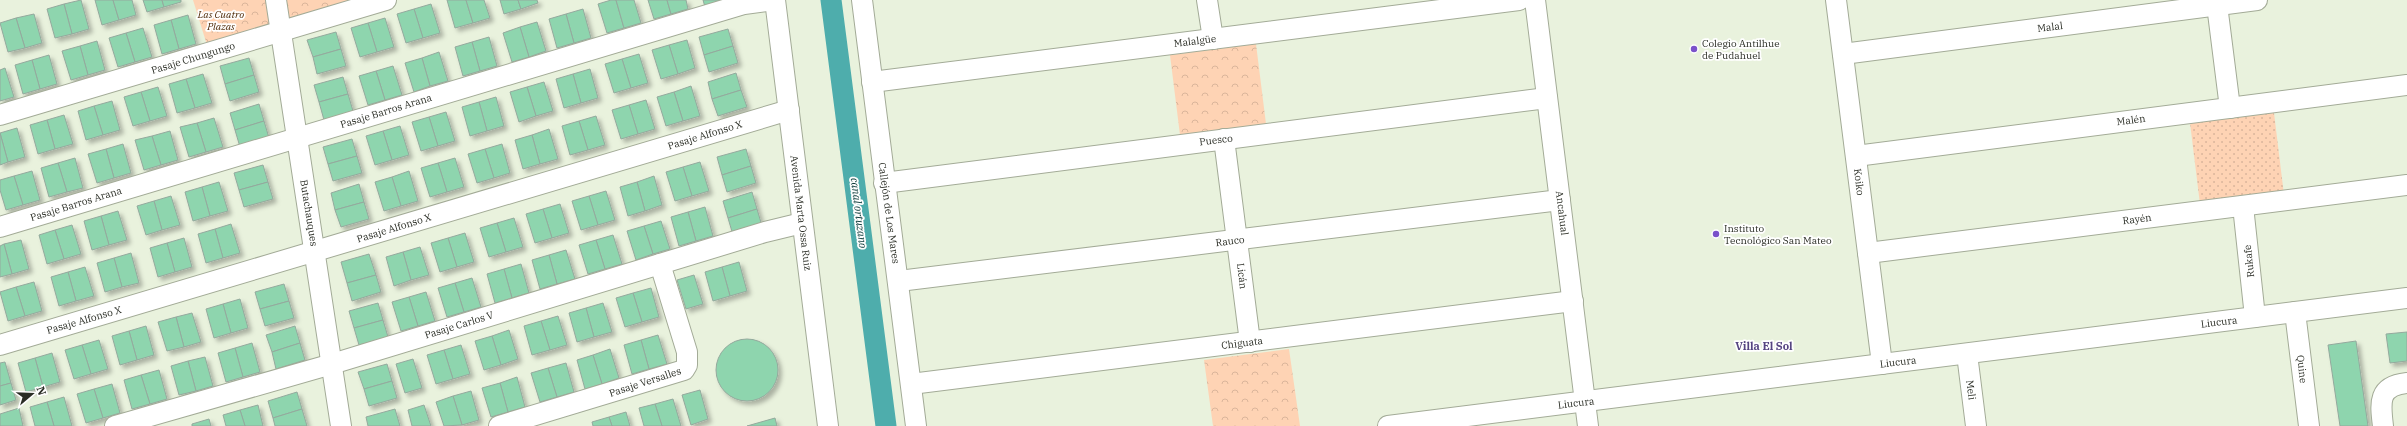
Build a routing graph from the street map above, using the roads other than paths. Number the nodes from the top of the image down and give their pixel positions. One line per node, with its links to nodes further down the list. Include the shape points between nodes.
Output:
1 (276, 0): 12 (street, Butachauques)
2 (386, 0): 12 (street, Pasaje Chungungo)
3 (775, 0): 19 (street, Avenida Marta Ossa Ruiz); 21 (street, Pasaje Barros Arana, via 738,6)
4 (862, 0): 15 (street, Callejón de Los Mares)
5 (1207, 0): 13 (street)
6 (1519, 0): 13 (street, Malalgüe)
7 (1535, 0): 17 (street, Ancahual)
8 (1836, 0): 14 (street, Koiko)
9 (2257, 0): 11 (street, Malal)
10 (2175, 5): 11 (street, Malal); 14 (street, Malal)
11 (2217, 5): 18 (street)
12 (281, 31): 20 (street, Pasaje Chungungo); 21 (street, Butachauques)
13 (1213, 39): 15 (street, Malalgüe)
14 (1843, 54): 23 (street, Koiko)
15 (872, 82): 24 (street, Callejón de Los Mares)
16 (2407, 85): 18 (street, Malén)
17 (1547, 98): 22 (street, Puesco); 26 (street, Ancahual)
18 (2230, 108): 23 (street, Malén)
19 (788, 110): 28 (street, Avenida Marta Ossa Ruiz); 31 (street, Pasaje Alfonso X)
20 (0, 115)
21 (297, 137): 29 (street, Pasaje Barros Arana); 31 (street, Butachauques)
22 (1224, 139): 24 (street, Puesco); 30 (street, Licán)
23 (1856, 156): 32 (street, Koiko)
24 (884, 183): 34 (street, Callejón de Los Mares)
25 (2407, 185): 27 (street, Rayén)
26 (1560, 200): 30 (street, Rauco); 36 (street, Ancahual)
27 (2243, 206): 32 (street, Rayén); 38 (street, Rukafe)
28 (802, 223): 33 (street, Pasaje Carlos V); 51 (street, Avenida Marta Ossa Ruiz)
29 (0, 226)
30 (1237, 240): 34 (street, Rauco); 39 (street, Licán)
31 (314, 252): 40 (street, Pasaje Alfonso X); 42 (street, Butachauques)
32 (1868, 253): 43 (street, Koiko)
33 (660, 264): 42 (street, Pasaje Carlos V); 50 (street, Pasaje Versalles, via 688,352 684,370)
34 (899, 281): 45 (street, Callejón de Los Mares)
35 (2407, 298): 37 (street, Liucura)
36 (1573, 301): 39 (street, Chiguata); 46 (street, Ancahual)
37 (2295, 312): 38 (street, Liucura); 47 (street, Quine)
38 (2255, 317): 41 (street, Liucura)
39 (1250, 342): 45 (street, Chiguata)
40 (0, 344)
41 (1967, 354): 43 (street, Liucura); 55 (street, Meli)
42 (332, 364): 48 (street, Pasaje Carlos V); 49 (street, Butachauques)
43 (1882, 364): 46 (street, Liucura)
44 (2407, 383): 56 (street, via 2392,386 2383,396 2380,406)
45 (911, 384): 52 (street, Callejón de Los Mares)
46 (1585, 402): 53 (street, Liucura); 54 (street, Ancahual)
47 (2304, 425)
48 (115, 426)
49 (341, 426)
50 (499, 426)
51 (828, 426)
52 (916, 426)
53 (1388, 426)
54 (1588, 426)
55 (1976, 426)
56 (2383, 426)

